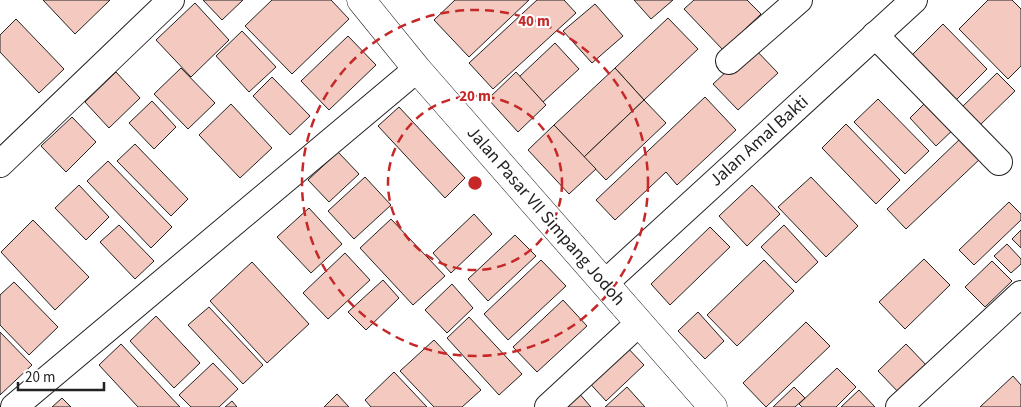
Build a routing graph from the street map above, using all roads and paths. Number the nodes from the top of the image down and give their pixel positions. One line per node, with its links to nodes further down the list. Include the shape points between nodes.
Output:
1 (171, 0): 9 (street)
2 (361, 0): 7 (main road, Jalan Pasar VII Simpang Jodoh)
3 (799, 0): 6 (street)
4 (901, 4): 5 (street, Jalan Amal Bakti)
5 (875, 35): 8 (street); 10 (street, Jalan Amal Bakti)
6 (729, 61)
7 (417, 69): 10 (main road, Jalan Pasar VII Simpang Jodoh); 13 (street)
8 (999, 162)
9 (0, 164)
10 (605, 282): 12 (main road, Jalan Pasar VII Simpang Jodoh)
11 (1021, 294): 16 (street)
12 (639, 323): 14 (street); 15 (main road, Jalan Pasar VII Simpang Jodoh)
13 (14, 407)
14 (548, 407)
15 (712, 407)
16 (898, 407)

